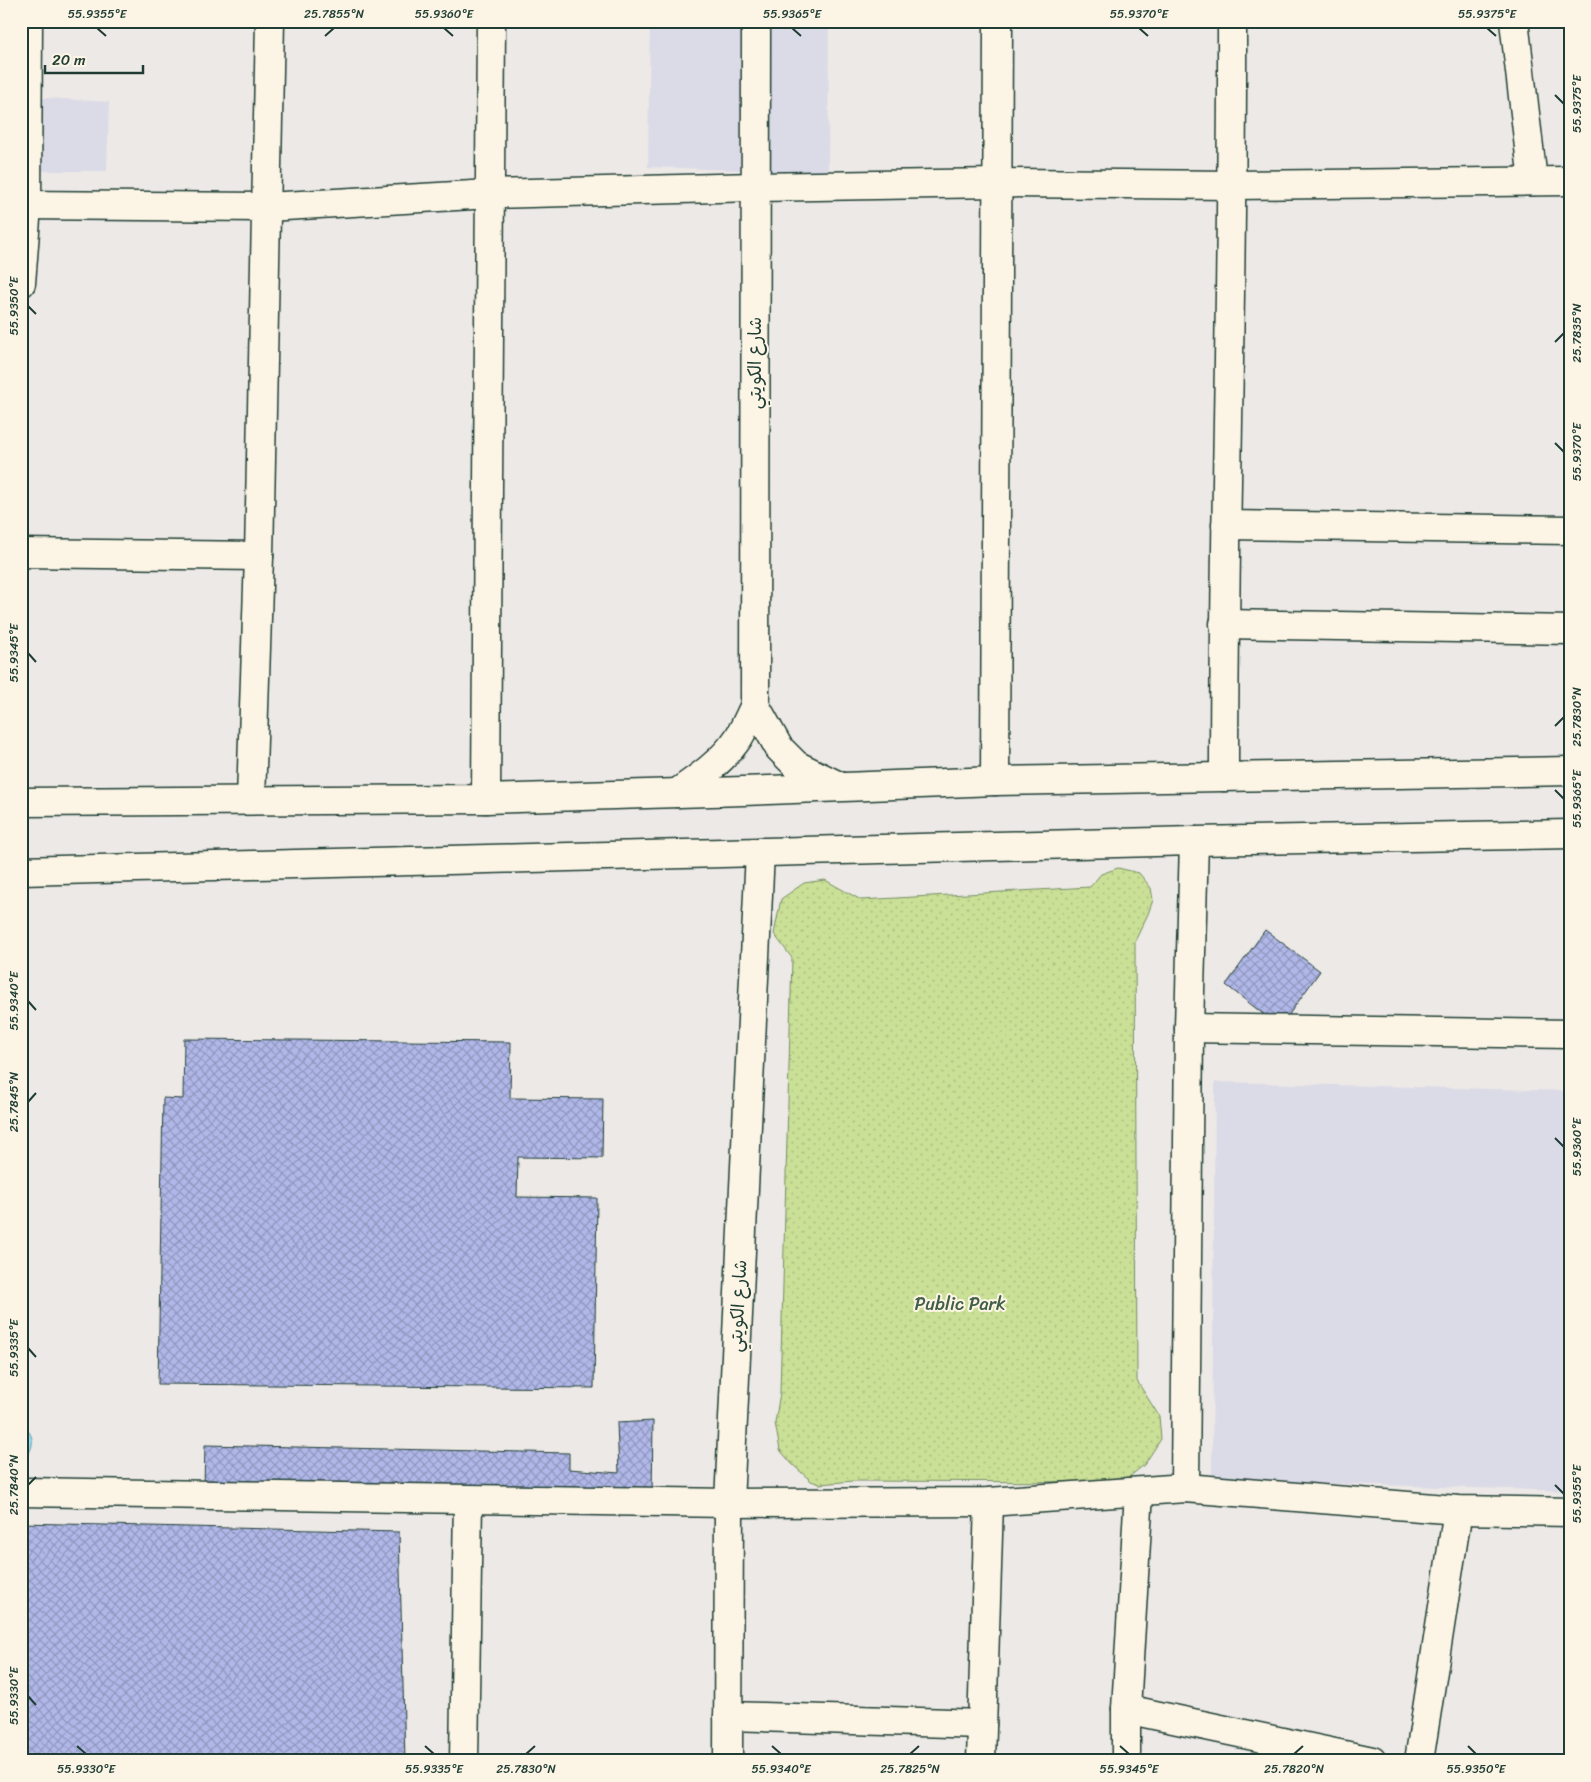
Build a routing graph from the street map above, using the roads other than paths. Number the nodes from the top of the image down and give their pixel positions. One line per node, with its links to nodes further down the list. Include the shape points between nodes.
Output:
1 (28, 21): 14 (street)
2 (270, 21): 15 (street)
3 (491, 21): 13 (street)
4 (756, 21): 12 (street, شارع الكويتي)
5 (998, 21): 10 (street)
6 (1232, 21): 11 (street)
7 (1514, 21): 8 (street)
8 (1533, 181): 9 (street); 11 (street)
9 (1570, 181)
10 (996, 183): 11 (street); 12 (street); 26 (street)
11 (1232, 185): 17 (street)
12 (756, 187): 13 (street); 23 (street, شارع الكويتي)
13 (490, 194): 15 (street); 29 (street)
14 (24, 205): 15 (street); 16 (street)
15 (267, 207): 20 (street)
16 (21, 283)
17 (1226, 525): 18 (street); 21 (street)
18 (1570, 530)
19 (21, 553): 20 (street)
20 (260, 556): 30 (street)
21 (1224, 624): 22 (street); 25 (street)
22 (1570, 630)
23 (755, 705): 27 (street, شارع الكويتي, via 779,748 796,765); 28 (street, شارع الكويتي, via 726,753 709,771)
24 (1570, 771): 25 (street)
25 (1224, 777): 26 (street)
26 (996, 781): 27 (street)
27 (842, 787): 28 (street)
28 (677, 793): 29 (street)
29 (486, 799): 30 (street)
30 (251, 800): 31 (street)
31 (25, 803)
32 (1570, 834): 33 (street)
33 (1194, 841): 34 (street); 36 (street)
34 (760, 852): 35 (street); 43 (street, شارع الكويتي)
35 (21, 871)
36 (1189, 1028): 37 (street); 38 (street)
37 (1570, 1034)
38 (1185, 1488): 40 (street); 44 (street)
39 (21, 1492): 41 (street)
40 (1139, 1492): 42 (street); 46 (street)
41 (468, 1500): 43 (street); 49 (street)
42 (989, 1502): 43 (street); 48 (street)
43 (728, 1503): 47 (street, شارع الكويتي)
44 (1458, 1510): 45 (street); 54 (street)
45 (1570, 1512)
46 (1126, 1709): 52 (street); 53 (street)
47 (728, 1716): 48 (street); 50 (street, شارع الكويتي)
48 (982, 1724): 51 (street)
49 (464, 1761)
50 (728, 1761)
51 (981, 1761)
52 (1126, 1761)
53 (1372, 1761)
54 (1418, 1761)

